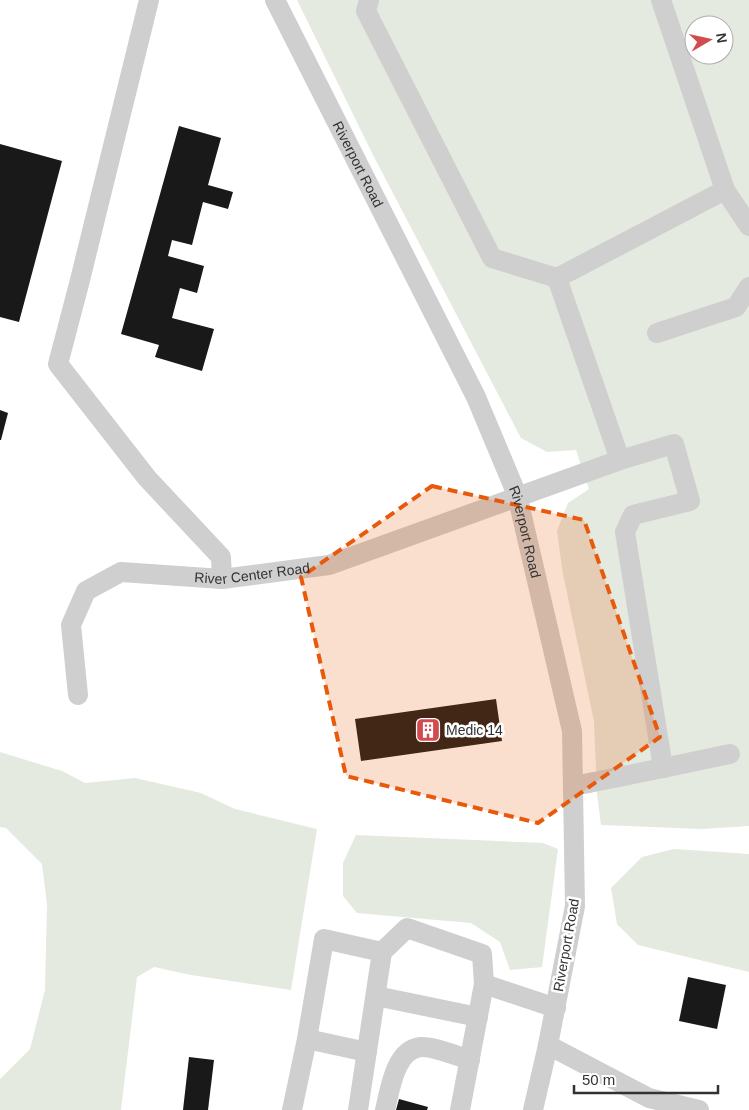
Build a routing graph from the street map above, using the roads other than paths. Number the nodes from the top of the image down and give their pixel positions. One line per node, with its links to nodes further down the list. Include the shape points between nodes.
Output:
1 (149, 0): 12 (street, via 58,364 147,478 221,557)
2 (275, 0): 11 (street, Riverport Road, via 476,397)
3 (369, 0): 7 (street, via 366,11 492,258)
4 (662, 0): 5 (street)
5 (724, 190): 6 (street); 7 (street)
6 (749, 226)
7 (557, 278): 10 (street)
8 (749, 287): 9 (street, via 736,307)
9 (657, 333)
10 (620, 460): 11 (street, River Center Road); 15 (street, River Center Road, via 674,444 690,501 633,515 625,532)
11 (516, 495): 12 (street, River Center Road, via 329,564); 16 (street, Riverport Road, via 572,731)
12 (222, 578): 13 (street, River Center Road, via 121,572 86,591 71,625)
13 (78, 695)
14 (730, 754): 15 (street)
15 (663, 768): 16 (street)
16 (574, 786): 20 (street, Riverport Road, via 576,906)
17 (382, 952): 18 (street, via 407,928 482,954); 19 (street); 22 (street, via 324,939)
18 (484, 984): 20 (street); 21 (street)
19 (376, 996): 21 (street); 24 (street)
20 (556, 1008): 23 (street, Riverport Road)
21 (478, 1017): 25 (street)
22 (307, 1039): 24 (street); 27 (street)
23 (548, 1045): 26 (street, Riverport Road); 31 (street, via 649,1098)
24 (367, 1052): 28 (street)
25 (470, 1060): 29 (street, via 422,1046 410,1050 400,1062); 30 (street)
26 (535, 1109)
27 (292, 1110)
28 (358, 1110)
29 (385, 1110)
30 (460, 1110)
31 (699, 1110)

